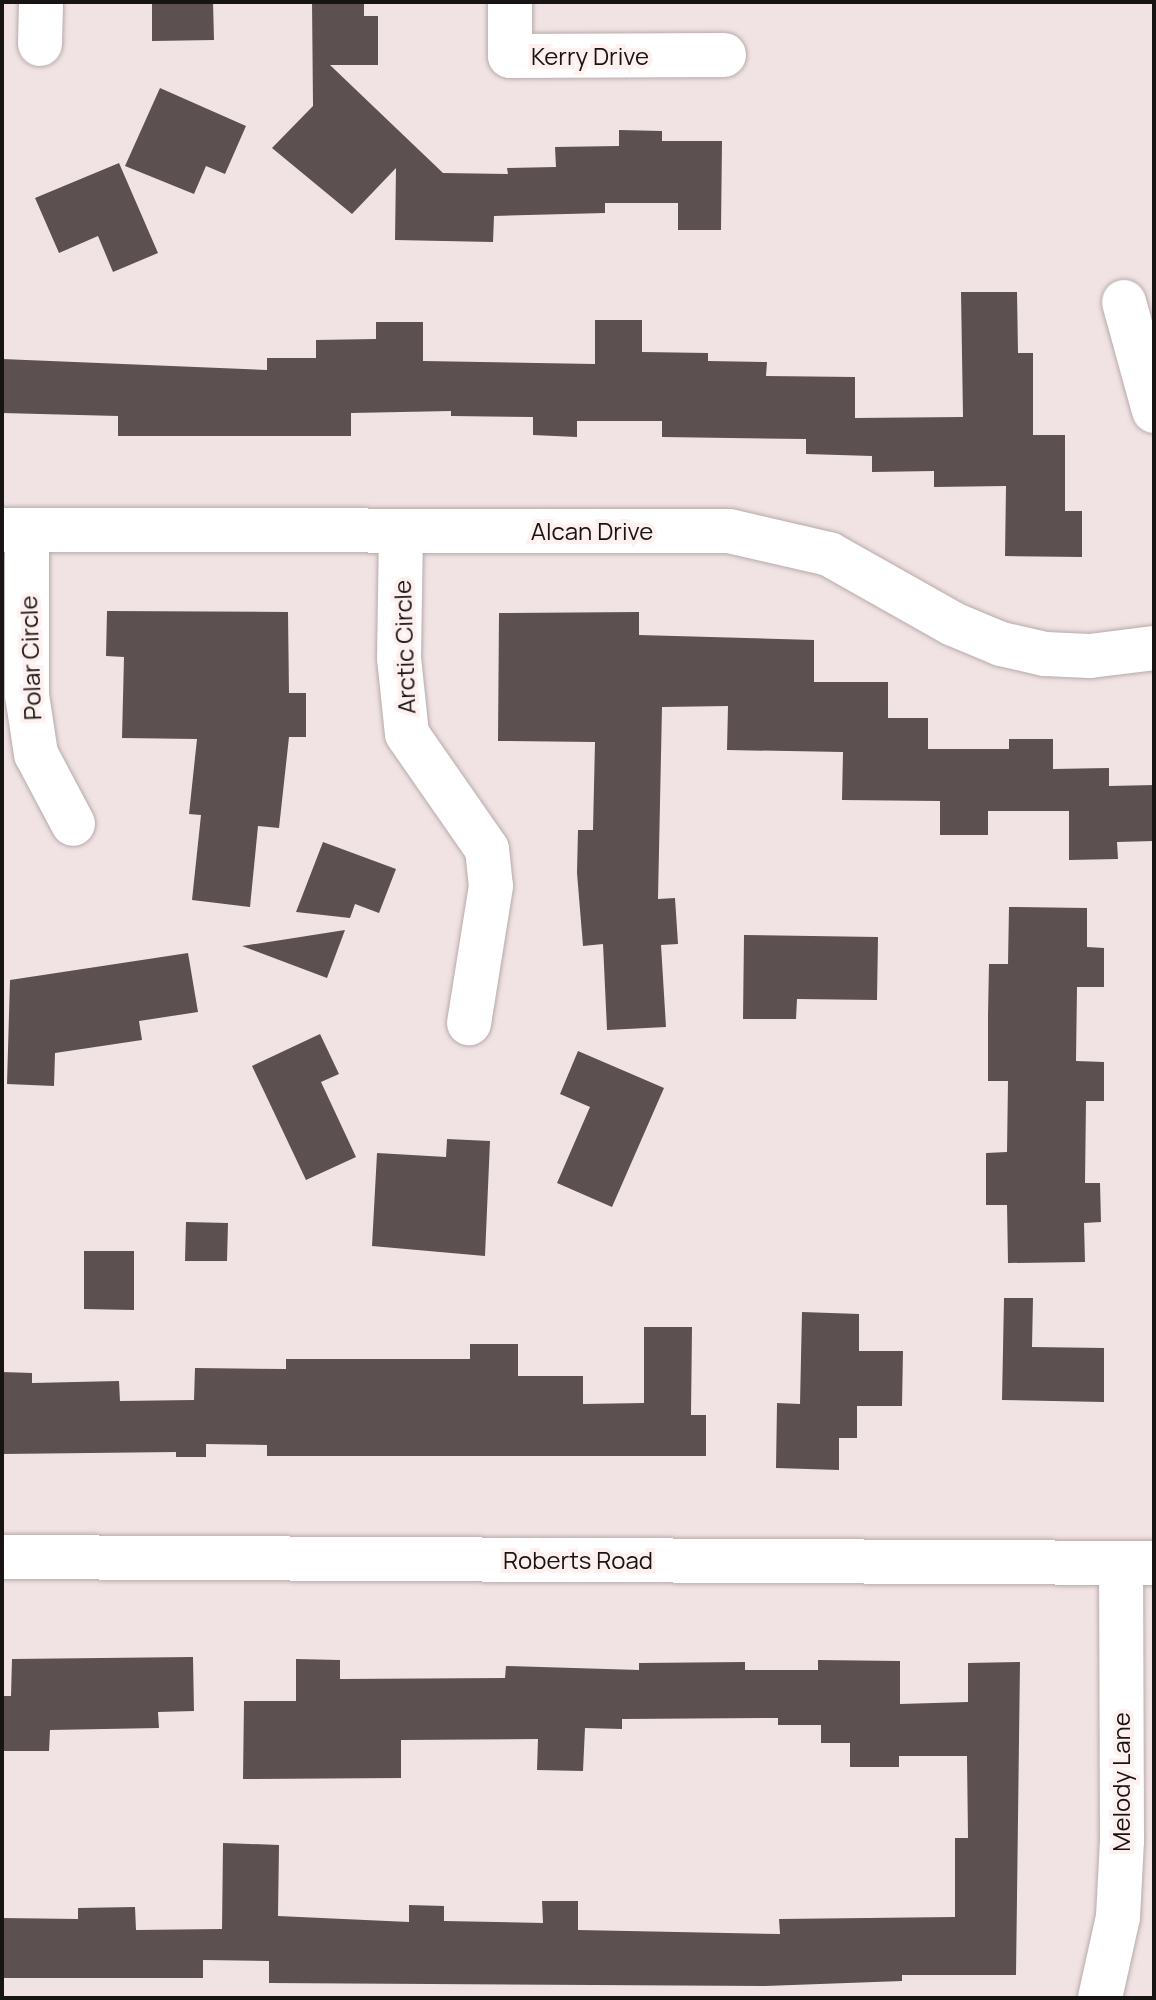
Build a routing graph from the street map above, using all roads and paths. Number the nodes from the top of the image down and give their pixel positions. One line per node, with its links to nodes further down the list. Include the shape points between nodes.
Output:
1 (510, 2): 2 (street, Kerry Drive, via 510,56)
2 (724, 55)
3 (1124, 302): 4 (street)
4 (1154, 411)
5 (15, 530): 6 (street, Alcan Drive); 8 (street, Polar Circle, via 36,754)
6 (401, 531): 7 (street, Alcan Drive, via 729,531 829,554 953,624 1001,644 1045,654 1090,656); 9 (street, Arctic Circle, via 399,658 407,734 487,849 491,886)
7 (1154, 648)
8 (73, 824)
9 (469, 1023)
10 (2, 1557): 11 (street, Roberts Road)
11 (1137, 1563): 12 (street, Melody Lane, via 1118,1917)
12 (1100, 1998)

